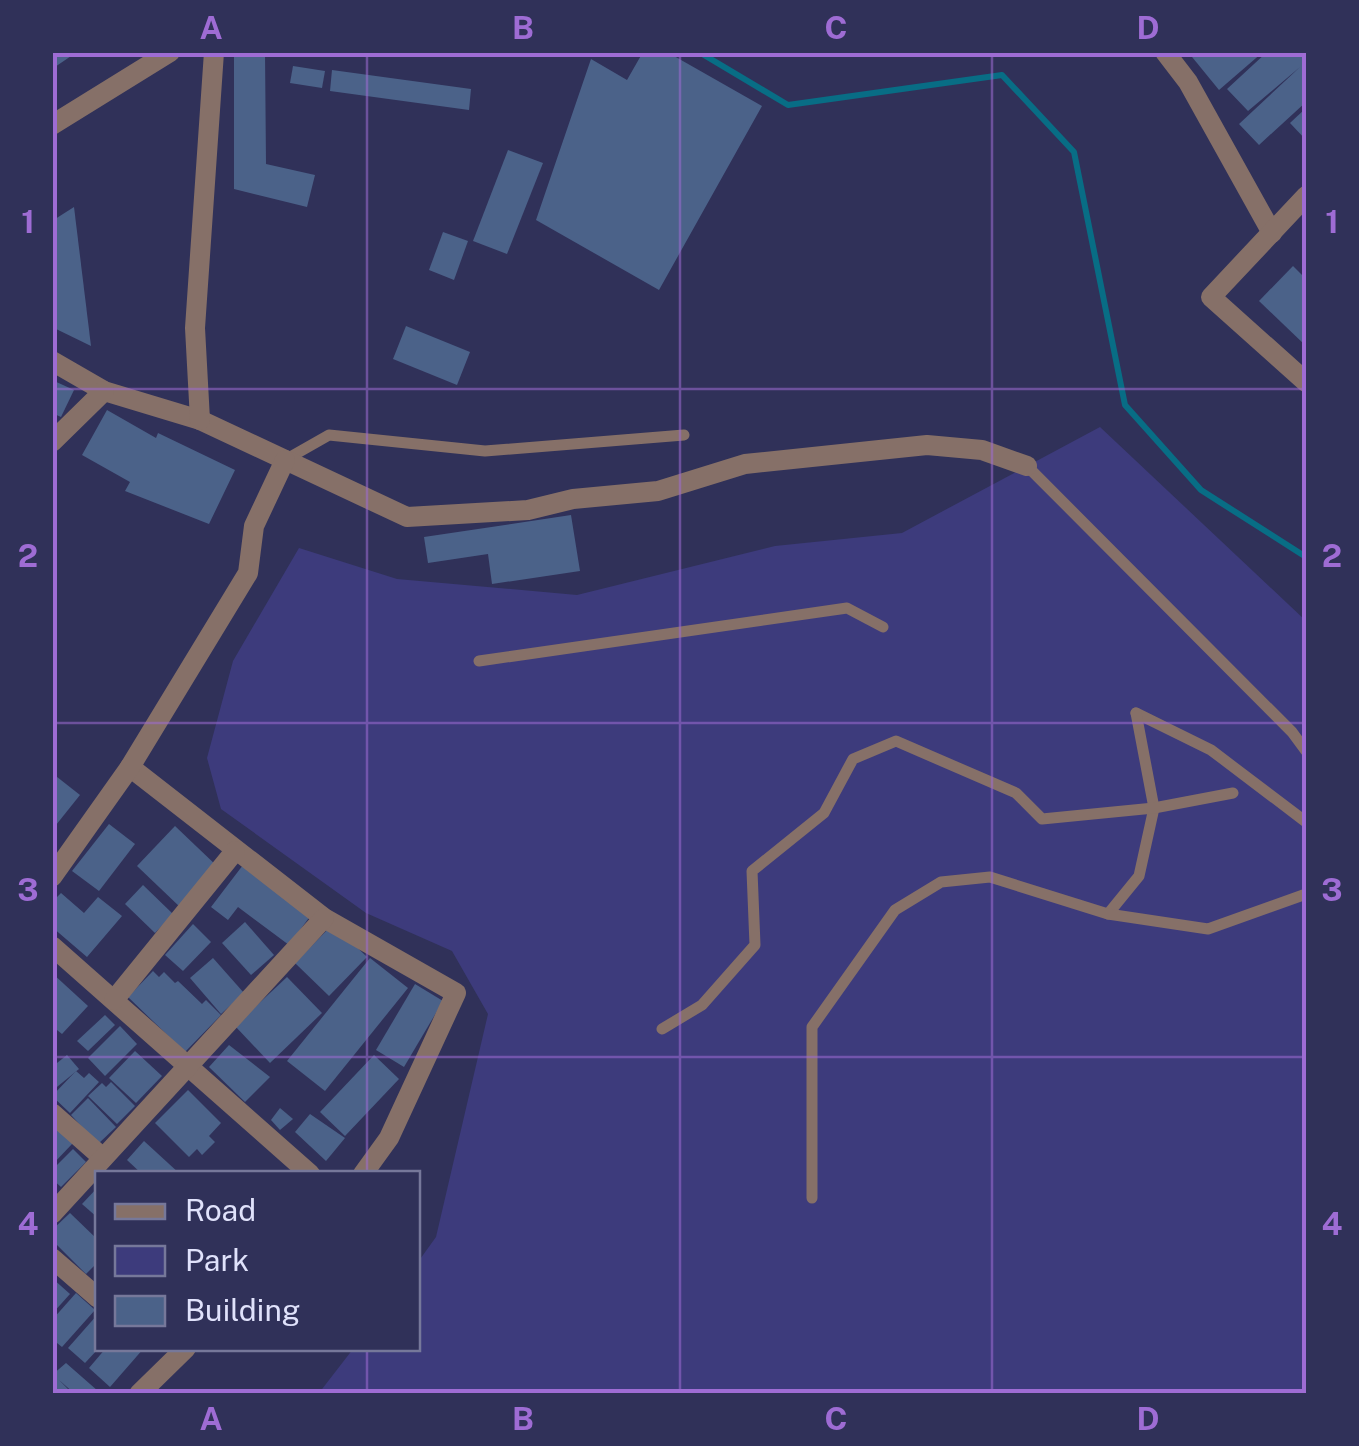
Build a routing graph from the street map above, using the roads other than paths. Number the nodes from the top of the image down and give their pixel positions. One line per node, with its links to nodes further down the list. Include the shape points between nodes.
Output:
1 (170, 52): 4 (street)
2 (214, 52): 10 (street, via 195,328)
3 (1165, 52): 6 (street)
4 (52, 125)
5 (1306, 196): 6 (street)
6 (1272, 233): 8 (street, via 1211,297)
7 (52, 361): 9 (street)
8 (1306, 382)
9 (104, 391): 10 (street); 12 (street)
10 (200, 420): 13 (street)
11 (684, 434): 13 (lane, via 485,451 328,435)
12 (52, 442)
13 (285, 460): 14 (street, via 407,516 528,510 658,492 745,464 928,445 982,450); 20 (street, via 254,526 248,573)
14 (1027, 466): 17 (lane)
15 (883, 627): 16 (lane, via 846,608)
16 (479, 661)
17 (1292, 732): 18 (lane); 19 (lane)
18 (1306, 742)
19 (1306, 751)
20 (130, 767): 24 (street); 25 (street)
21 (1232, 793): 22 (lane)
22 (1154, 808): 23 (lane, via 1136,712 1211,750); 27 (lane, via 1139,876); 31 (lane, via 1042,819 1016,793 896,741 854,759 824,814 752,871 756,945 702,1005)
23 (1306, 822)
24 (235, 851): 28 (street); 30 (street)
25 (52, 877)
26 (1306, 894): 27 (lane, via 1208,929)
27 (1108, 914): 37 (lane, via 990,877 941,882 895,910 812,1027)
28 (324, 918): 32 (street); 36 (street, via 456,993 388,1138)
29 (52, 946): 30 (street)
30 (114, 1000): 32 (street)
31 (662, 1029)
32 (188, 1066): 34 (street); 35 (street)
33 (52, 1113): 34 (street)
34 (103, 1158): 38 (street)
35 (307, 1171)
36 (365, 1171)
37 (812, 1198)
38 (52, 1214)
39 (52, 1258): 40 (street)
40 (95, 1295)
41 (156, 1351): 43 (street)
42 (183, 1351): 43 (street)
43 (170, 1364): 44 (street)
44 (139, 1394)

